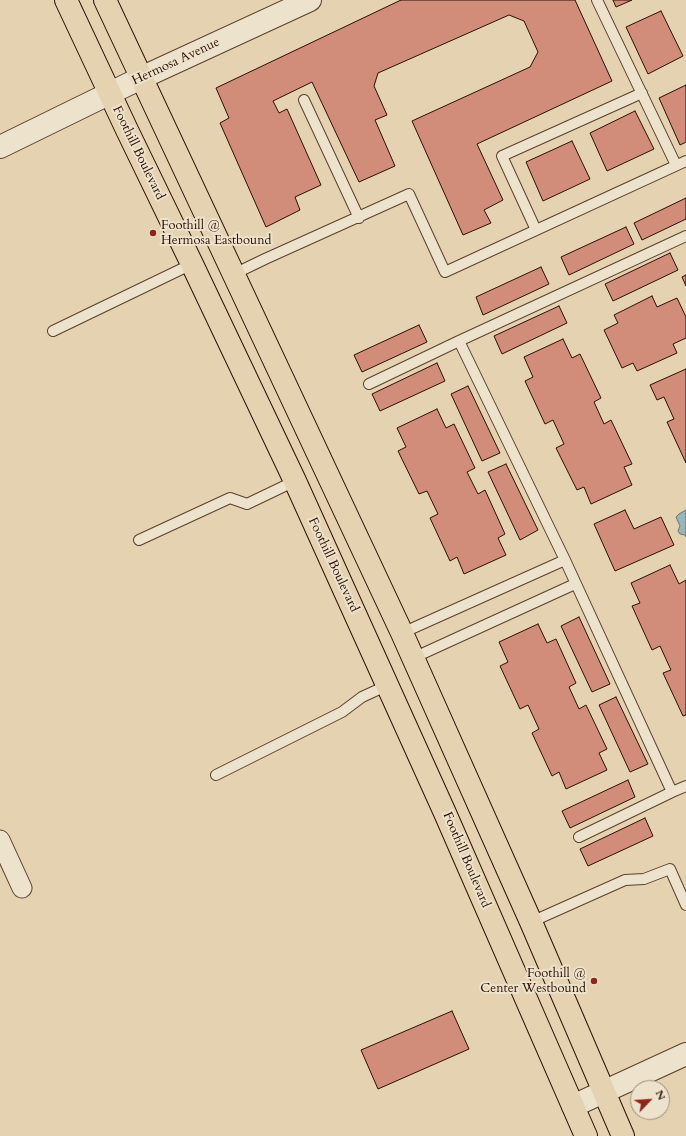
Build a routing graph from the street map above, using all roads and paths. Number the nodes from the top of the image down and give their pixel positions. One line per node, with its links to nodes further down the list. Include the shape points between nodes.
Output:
1 (66, 0): 7 (main road, Foothill Boulevard)
2 (105, 0): 5 (main road)
3 (310, 0): 5 (street, Hermosa Avenue)
4 (597, 0): 6 (lane)
5 (141, 78): 7 (street, Hermosa Avenue); 16 (main road)
6 (642, 93): 11 (lane); 13 (lane, via 502,156)
7 (109, 94): 9 (street, Hermosa Avenue); 15 (main road, Foothill Boulevard)
8 (304, 100): 12 (lane)
9 (0, 146)
10 (686, 161): 11 (lane)
11 (676, 165): 13 (lane)
12 (359, 218): 13 (lane, via 409,194 445,272); 16 (lane)
13 (536, 230)
14 (686, 236): 18 (lane)
15 (192, 264): 17 (lane); 20 (main road, Foothill Boulevard)
16 (234, 274): 24 (main road)
17 (53, 331)
18 (460, 341): 19 (lane); 22 (lane)
19 (370, 384)
20 (295, 481): 21 (lane, via 247,504 230,498); 26 (main road, Foothill Boulevard)
21 (139, 540)
22 (565, 560): 23 (lane); 24 (lane)
23 (575, 584): 25 (lane); 29 (lane)
24 (402, 634): 25 (main road)
25 (413, 658): 34 (main road)
26 (388, 685): 27 (lane, via 362,697 342,712); 37 (main road, Foothill Boulevard)
27 (216, 775)
28 (686, 786): 29 (lane)
29 (672, 792): 30 (lane)
30 (579, 837)
31 (0, 840): 32 (street)
32 (22, 888)
33 (686, 905): 34 (lane, via 670,869 644,879 625,880)
34 (531, 922): 36 (main road)
35 (686, 1054): 36 (street)
36 (604, 1092): 37 (street); 39 (main road)
37 (573, 1106): 38 (main road, Foothill Boulevard)
38 (586, 1136)
39 (623, 1136)

